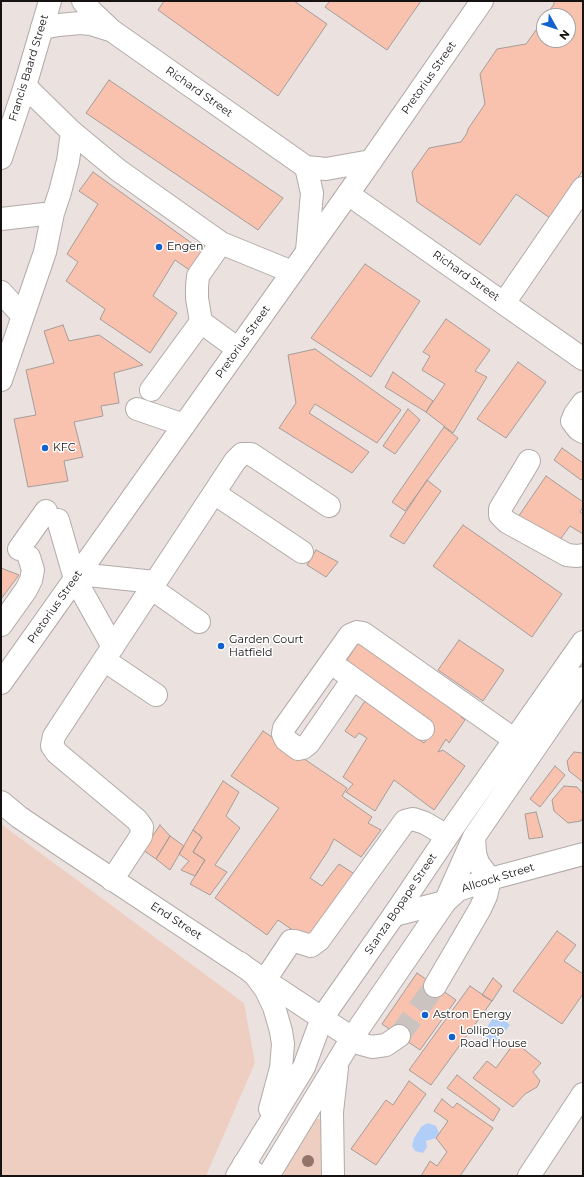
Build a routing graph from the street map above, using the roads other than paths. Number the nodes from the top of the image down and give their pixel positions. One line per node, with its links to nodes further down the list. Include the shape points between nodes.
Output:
1 (50, 1): 4 (main road, Francis Baard Street)
2 (84, 1): 5 (main road, Richard Street)
3 (482, 1): 9 (main road, Pretorius Street)
4 (42, 28): 5 (main road, Richard Street, via 80,23); 6 (main road, Francis Baard Street)
5 (111, 30): 10 (main road, Richard Street)
6 (25, 86): 7 (main road); 8 (main road, Francis Baard Street)
7 (72, 132): 13 (main road, via 64,176); 15 (main road, via 118,170)
8 (1, 158)
9 (371, 161): 10 (main road, via 326,168); 12 (main road, Pretorius Street)
10 (306, 167): 16 (main road, via 312,193)
11 (583, 188): 19 (main road)
12 (348, 194): 16 (main road, Pretorius Street); 19 (main road, Richard Street)
13 (53, 213): 14 (main road); 20 (main road, via 45,252)
14 (1, 219)
15 (221, 243): 17 (main road); 21 (main road, via 198,276 196,287)
16 (307, 251): 17 (main road, Pretorius Street)
17 (292, 272): 22 (main road, Pretorius Street)
18 (1, 292): 20 (main road)
19 (504, 303): 23 (main road, Richard Street)
20 (22, 315): 24 (main road)
21 (201, 322): 22 (main road); 25 (main road)
22 (238, 349): 28 (main road, Pretorius Street)
23 (583, 359)
24 (1, 380)
25 (151, 390)
26 (583, 402): 29 (main road, via 572,420)
27 (137, 409): 28 (main road)
28 (184, 425): 35 (main road, Pretorius Street)
29 (583, 432)
30 (529, 461): 34 (main road, via 500,508 500,515 507,522 567,555)
31 (214, 493): 32 (main road, via 235,461 242,454 251,454); 33 (main road); 36 (main road)
32 (329, 506)
33 (302, 552)
34 (583, 555)
35 (76, 576): 36 (main road); 38 (main road, via 52,515 24,553 33,570 31,580); 40 (main road); 44 (main road, Pretorius Street)
36 (153, 585): 37 (main road); 40 (main road)
37 (199, 622)
38 (1, 625)
39 (583, 642): 47 (main road, Stanza Bopape Street)
40 (108, 654): 45 (main road); 53 (main road, via 54,736 52,746 57,754 137,820 142,827 141,836)
41 (331, 663): 43 (main road); 43 (main road, via 284,728 286,740 298,748 303,748 309,743); 47 (main road, via 350,635 363,633)
42 (583, 678): 50 (main road)
43 (353, 679): 46 (main road)
44 (1, 683)
45 (156, 695)
46 (423, 729)
47 (515, 740): 49 (main road, Stanza Bopape Street)
48 (1, 802): 53 (main road, End Street)
49 (447, 836): 55 (main road, Stanza Bopape Street); 57 (main road, via 413,819 405,821 319,940 311,946 291,941)
50 (474, 837): 52 (main road, via 478,863); 54 (main road)
51 (583, 854): 52 (main road, Allcock Street)
52 (490, 879): 54 (main road, Allcock Street, via 458,890); 58 (main road, via 480,909)
53 (112, 880): 56 (main road, End Street)
54 (445, 902): 55 (main road, Allcock Street); 61 (main road)
55 (394, 915): 59 (main road, Stanza Bopape Street)
56 (240, 963): 57 (main road, End Street); 65 (main road, via 255,975 266,990 274,1006 283,1044 281,1068)
57 (265, 980): 59 (main road, End Street)
58 (435, 986)
59 (322, 1018): 61 (main road, End Street); 65 (main road, Stanza Bopape Street, via 304,1067)
60 (398, 1036): 61 (main road, End Street, via 386,1045 372,1047)
61 (352, 1038): 62 (main road)
62 (338, 1061): 67 (main road); 68 (main road, via 332,1112)
63 (583, 1094): 64 (main road)
64 (576, 1121): 69 (main road)
65 (262, 1135): 66 (main road, Stanza Bopape Street)
66 (246, 1172)
67 (268, 1176)
68 (333, 1176)
69 (529, 1176)

